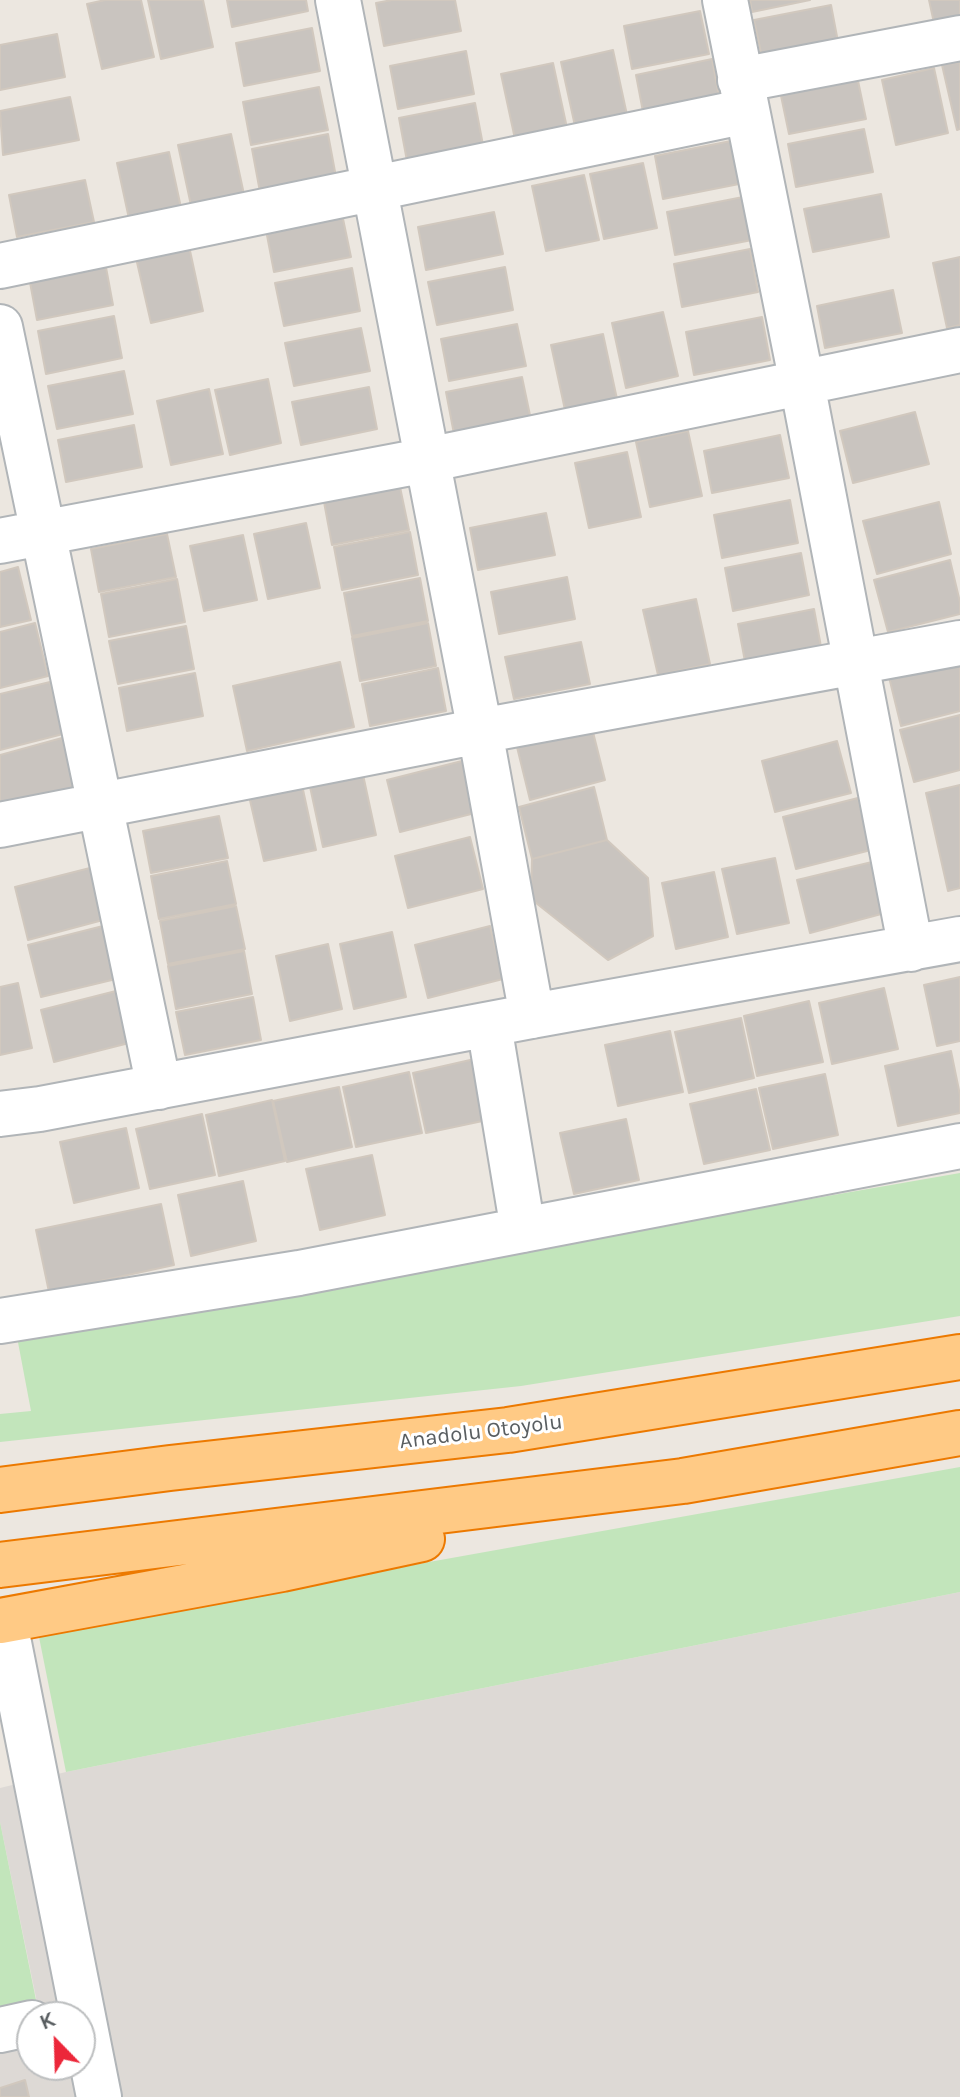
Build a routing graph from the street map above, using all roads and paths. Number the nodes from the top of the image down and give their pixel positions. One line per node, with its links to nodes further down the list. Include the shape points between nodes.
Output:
1 (338, 0): 5 (street)
2 (725, 0): 4 (street)
3 (960, 38): 4 (street)
4 (744, 96): 5 (street); 9 (street)
5 (373, 188): 6 (street); 10 (street)
6 (0, 266)
7 (0, 327): 11 (street)
8 (960, 350): 9 (street)
9 (802, 383): 10 (street); 13 (street)
10 (427, 460): 11 (street); 14 (street)
11 (21, 537): 15 (street)
12 (960, 643): 13 (street)
13 (854, 663): 14 (street); 18 (street)
14 (480, 731): 15 (street); 19 (street)
15 (98, 805): 16 (street); 21 (street)
16 (0, 825)
17 (960, 939): 18 (street)
18 (911, 949): 19 (street)
19 (532, 1016): 20 (street)
20 (489, 1025): 21 (street); 24 (street)
21 (159, 1087): 22 (street)
22 (0, 1114)
23 (960, 1146): 24 (street)
24 (523, 1230): 25 (street)
25 (0, 1321)
26 (960, 1357): 28 (highway, Anadolu Otoyolu, via 508,1430)
27 (960, 1433): 30 (highway)
28 (170, 1468): 29 (highway); 31 (highway, Anadolu Otoyolu)
29 (0, 1477)
30 (683, 1481): 32 (highway); 33 (highway, via 282,1569)
31 (0, 1490)
32 (0, 1565)
33 (0, 1621)
34 (0, 1680): 37 (street, via 8,1638)
35 (0, 1721): 36 (street)
36 (67, 2001)
37 (68, 2001)

